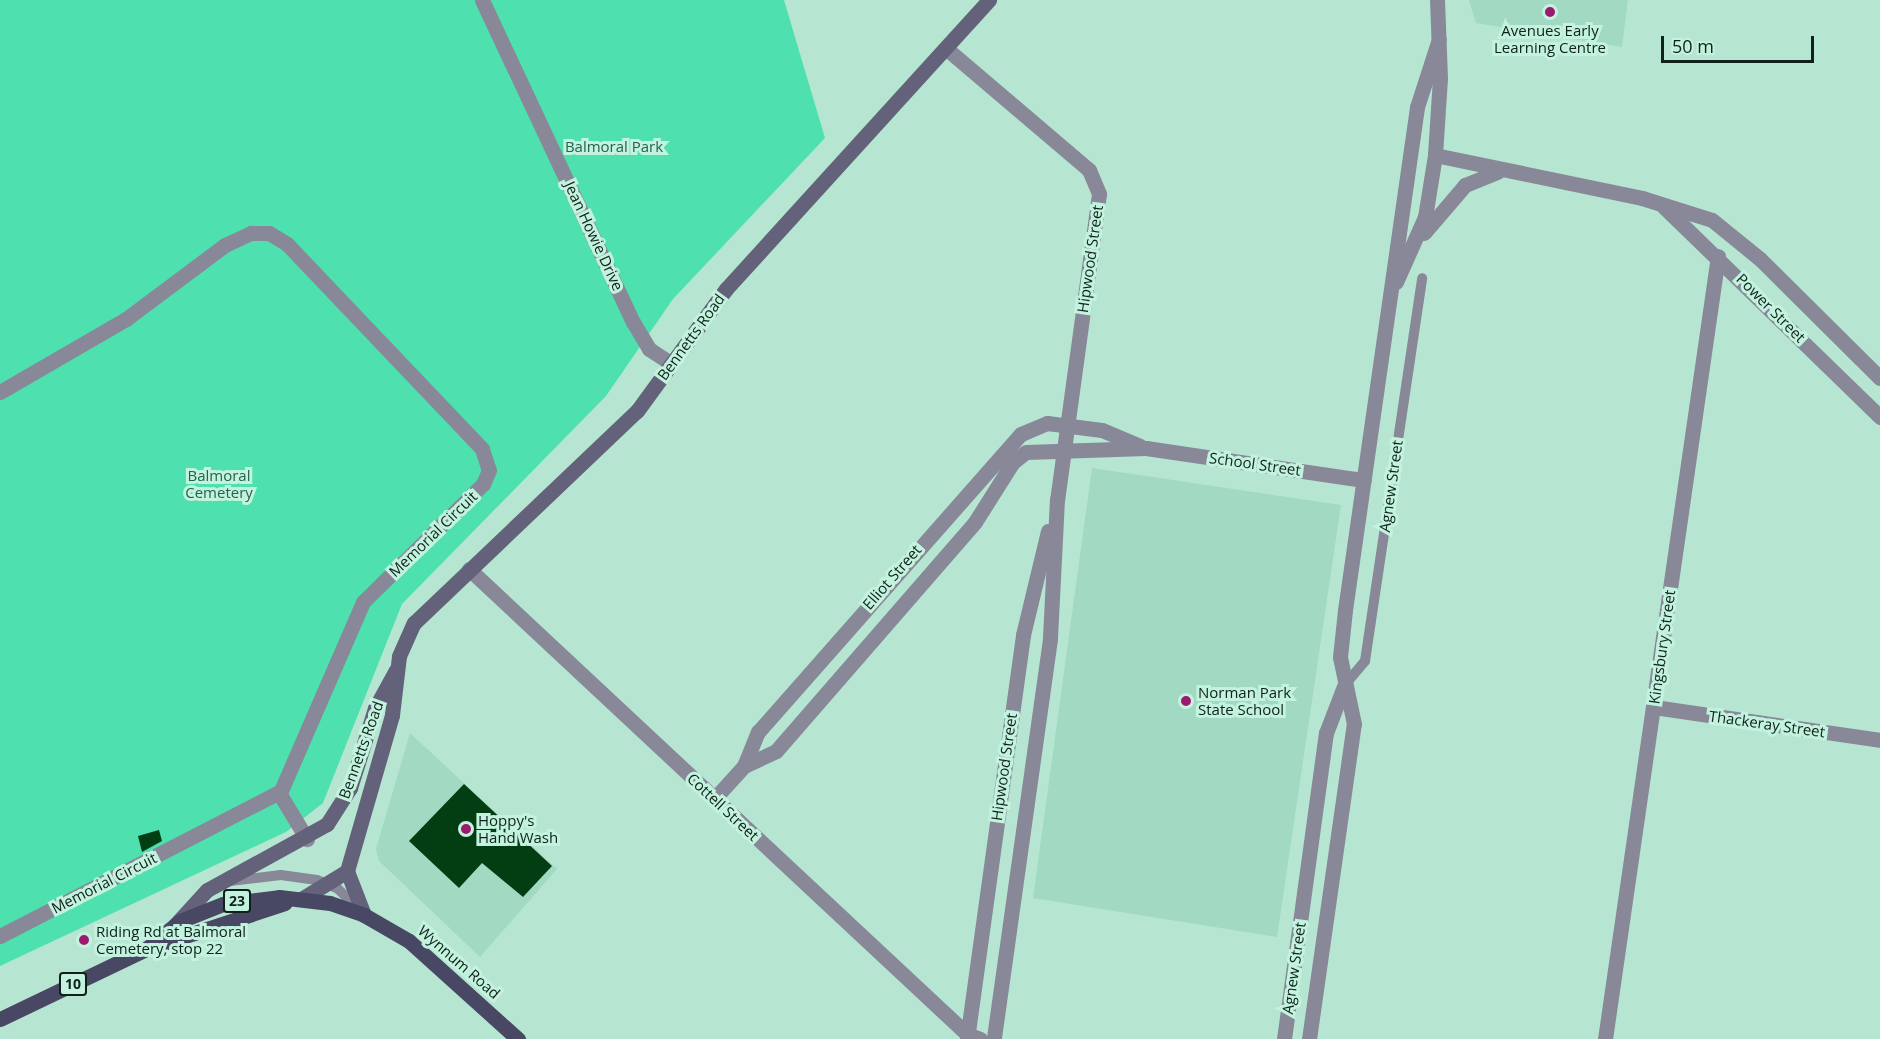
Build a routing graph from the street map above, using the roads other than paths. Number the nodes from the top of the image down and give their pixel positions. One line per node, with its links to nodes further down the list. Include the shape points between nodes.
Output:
1 (482, 0): 13 (street, Jean Howie Drive, via 633,321 649,349)
2 (989, 0): 5 (main road, Bennetts Road / 10)
3 (1437, 0): 4 (street, Agnew Street)
4 (1439, 39): 6 (street, Agnew Street); 12 (street, Agnew Street, via 1420,90)
5 (948, 50): 13 (main road, Bennetts Road / 10, via 726,289); 17 (street, Hipwood Street, via 1097,182)
6 (1435, 155): 7 (street, Power Street); 9 (street, Agnew Street, via 1425,217)
7 (1504, 171): 8 (street, Power Street); 9 (street, via 1465,185)
8 (1659, 202): 10 (street, Power Street); 14 (street, Power Street, via 1723,227)
9 (1411, 249): 12 (street, Agnew Street)
10 (1718, 256): 16 (street, Power Street); 25 (street, Kingsbury Street)
11 (1422, 278): 24 (lane, Agnew Street, via 1365,661)
12 (1389, 301): 20 (street, Agnew Street)
13 (672, 364): 22 (main road, Bennetts Road / 10, via 637,411)
14 (1880, 378)
15 (0, 392): 28 (street, Memorial Circuit, via 126,319 225,245 251,232 269,233 287,244 482,450 489,470 483,484 363,602)
16 (1880, 417)
17 (1067, 425): 18 (street, Hipwood Street); 19 (street, School Street, via 1102,430); 27 (street, Elliot Street, via 1030,428 994,462 758,732)
18 (1064, 447): 19 (street, School Street); 21 (street, Hipwood Street); 27 (street, Elliot Street, via 1028,451 1016,459 975,522 776,751)
19 (1146, 448): 20 (street, School Street)
20 (1364, 480): 24 (street, Agnew Street, via 1340,654)
21 (1057, 499): 40 (street, Hipwood Street, via 1023,635); 42 (street, Hipwood Street, via 1050,639)
22 (470, 568): 23 (main road, Bennetts Road / 10, via 414,623); 29 (street, Cottell Street)
23 (396, 670): 30 (main road, Bennetts Road / 10, via 375,708 345,800); 31 (main road, Bennetts Road / 10, via 392,715)
24 (1344, 686): 43 (street, Agnew Street, via 1326,733); 44 (street, Agnew Street, via 1354,724)
25 (1654, 707): 26 (street, Thackeray Street); 45 (street, Kingsbury Street)
26 (1880, 740)
27 (744, 766): 29 (street, Elliot Street)
28 (279, 793): 30 (street); 37 (street, Memorial Circuit)
29 (714, 799): 40 (street, Cottell Street)
30 (307, 839): 32 (main road, Bennetts Road / 10)
31 (347, 871): 33 (main road, 10); 35 (main road)
32 (218, 884): 33 (lane, via 287,875); 36 (main road, Bennetts Road / 10, via 199,896)
33 (332, 884): 34 (main road, 10); 35 (lane)
34 (303, 898): 35 (main road, Wynnum Road / 23); 36 (main road, Wynnum Road / 23, via 232,902); 38 (main road, Wynnum Road / 10)
35 (364, 915): 41 (main road, Wynnum Road / 23, via 430,957)
36 (175, 925): 38 (main road, Wynnum Road / 10)
37 (0, 936)
38 (146, 949): 39 (main road, Wynnum Road / 10)
39 (0, 1019)
40 (971, 1037)
41 (518, 1039)
42 (994, 1039)
43 (1284, 1039)
44 (1309, 1039)
45 (1605, 1039)

